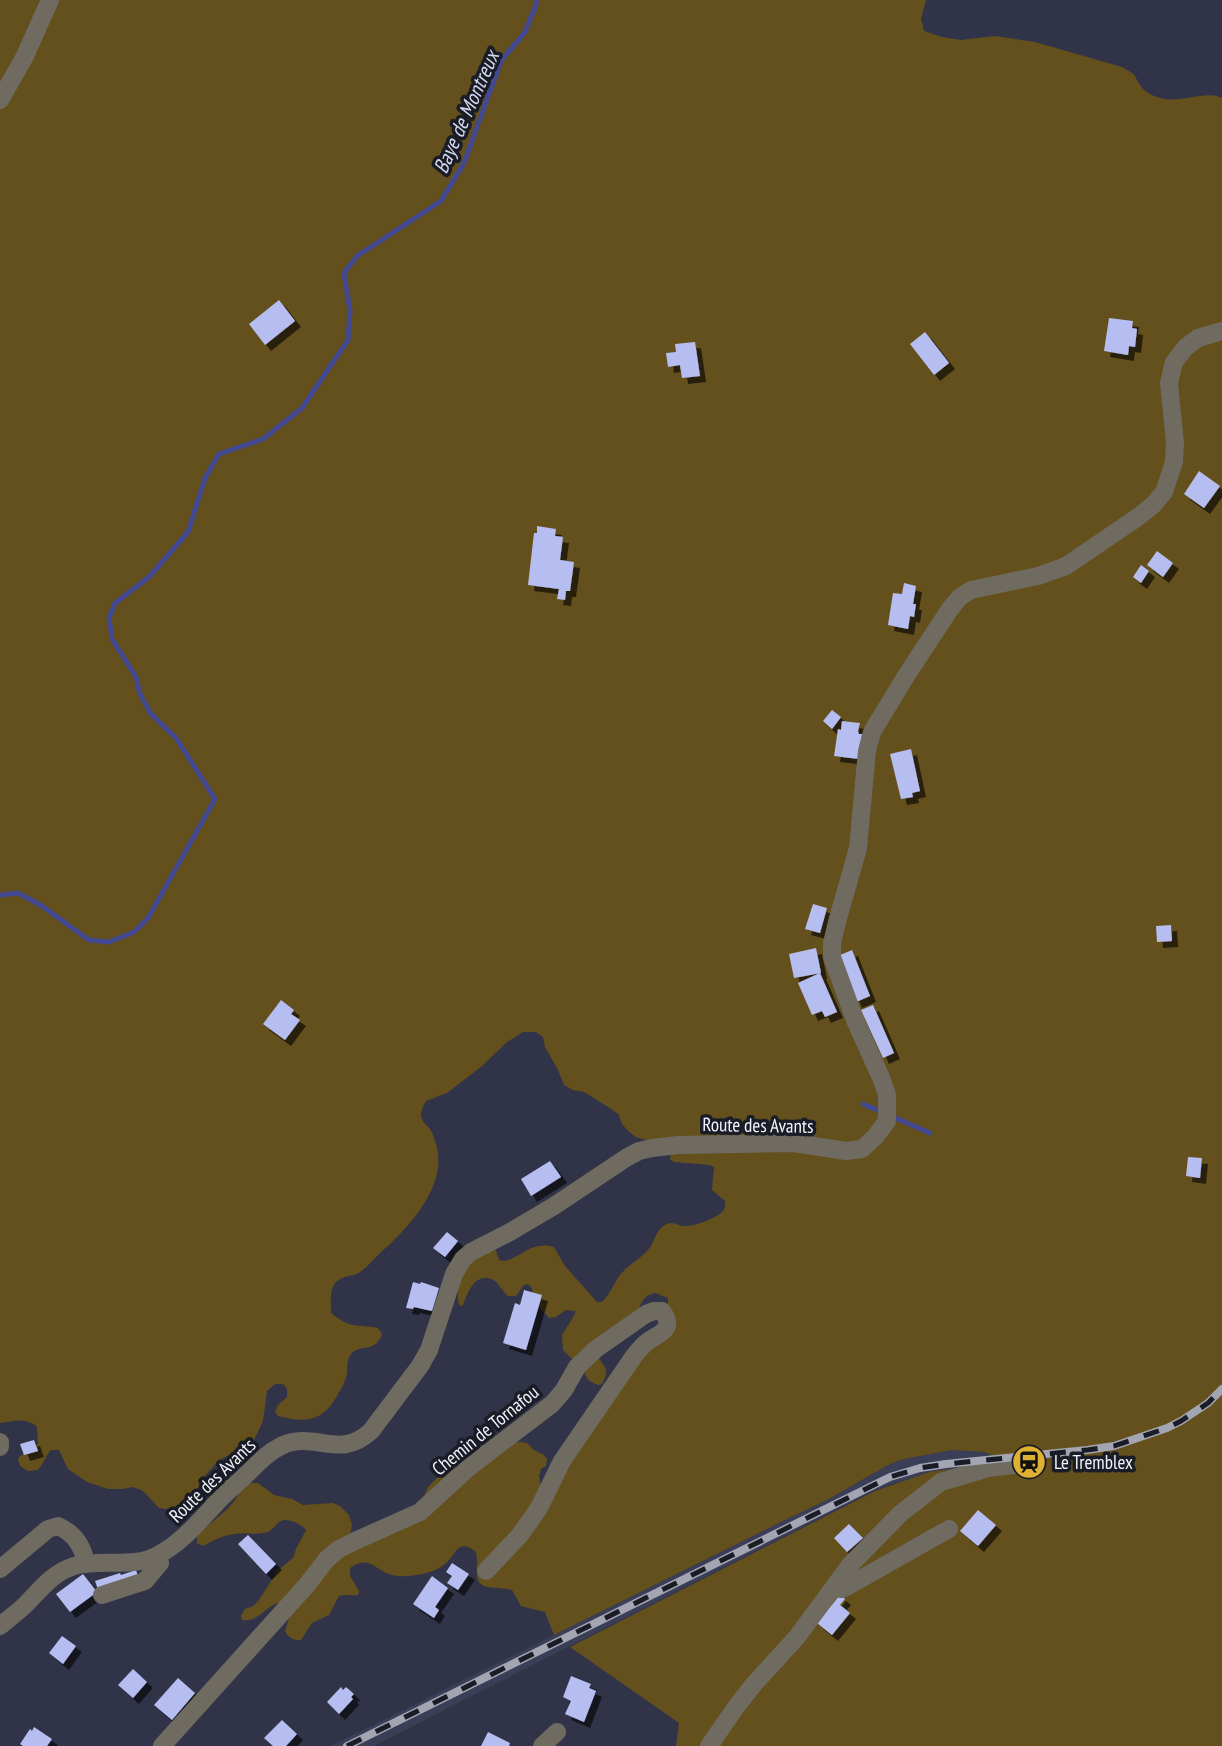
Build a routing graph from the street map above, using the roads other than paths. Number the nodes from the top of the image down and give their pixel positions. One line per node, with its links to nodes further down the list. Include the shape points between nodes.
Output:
1 (50, 0): 2 (street)
2 (0, 100)
3 (1222, 331): 6 (street, Route des Avants, via 1198,338 1174,362 1169,383 1174,462 1164,492 1153,505 1066,566 971,590 960,597 872,732 858,848 832,957 887,1095 887,1121 875,1138 862,1149 846,1151 794,1143 678,1145 652,1147 626,1158 463,1259 429,1350 362,1440 340,1446 294,1442 269,1453 196,1526)
4 (1021, 1464): 10 (street, via 941,1482 900,1514)
5 (949, 1529): 10 (street, via 842,1589)
6 (157, 1556): 7 (street, Route des Avants); 11 (street, via 160,1563 145,1581)
7 (86, 1564): 8 (street, via 80,1544 58,1526 48,1529); 12 (street, Route des Avants, via 50,1579)
8 (0, 1569)
9 (486, 1572): 14 (street, Chemin de Tornafou, via 539,1508 562,1461 634,1356 664,1332 667,1324 662,1311 646,1314 596,1349 577,1367 552,1404 468,1468 420,1512 327,1559)
10 (834, 1588): 16 (street)
11 (102, 1595)
12 (0, 1626)
13 (557, 1731): 15 (street)
14 (163, 1746)
15 (542, 1746)
16 (709, 1746)

